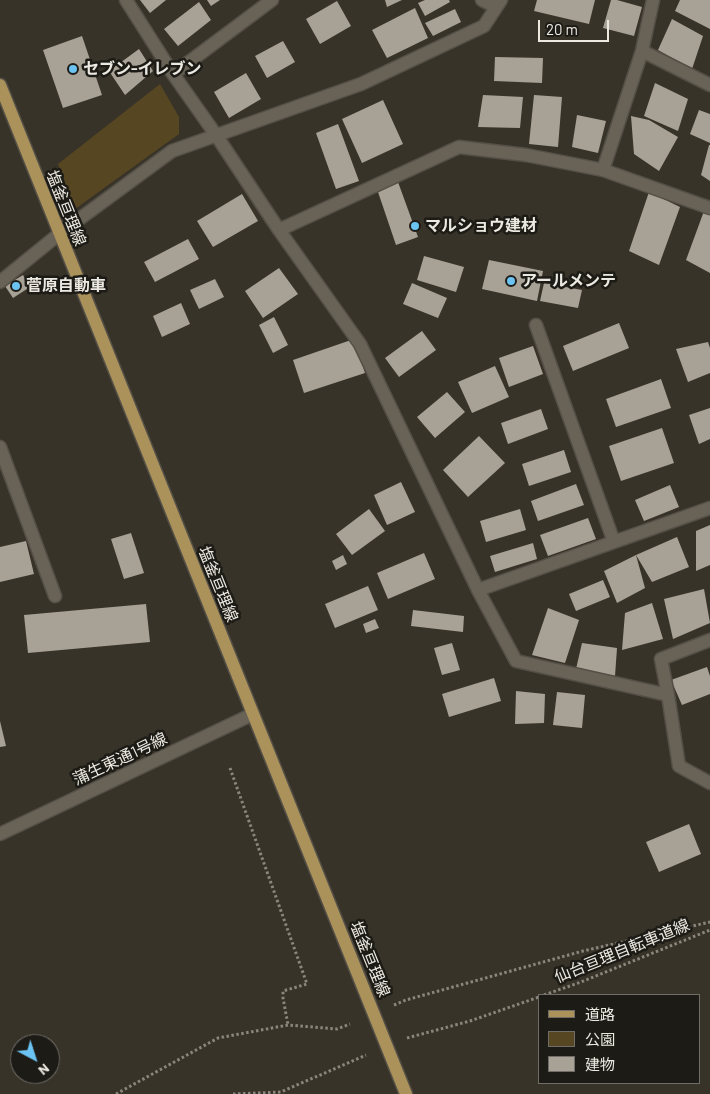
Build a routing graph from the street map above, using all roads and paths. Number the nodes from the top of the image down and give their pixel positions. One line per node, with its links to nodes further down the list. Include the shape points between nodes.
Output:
1 (126, 0): 7 (street)
2 (272, 0): 7 (street)
3 (482, 0): 5 (street)
4 (653, 0): 6 (street)
5 (498, 4): 10 (street, via 484,26 361,84)
6 (642, 51): 9 (street); 11 (street)
7 (173, 74): 10 (street)
8 (0, 85): 14 (main road, 塩釜亘理線)
9 (710, 85)
10 (216, 135): 13 (street); 14 (street, via 172,150)
11 (603, 170): 12 (street); 13 (street, via 526,155 459,147)
12 (710, 208)
13 (279, 230): 20 (street, via 360,344)
14 (59, 234): 15 (street); 24 (main road, 塩釜亘理線)
15 (0, 282)
16 (536, 325): 19 (street)
17 (0, 447): 21 (street)
18 (710, 508): 19 (street)
19 (614, 542): 20 (street)
20 (478, 590): 23 (street, via 516,661)
21 (56, 596)
22 (710, 640): 23 (street, via 660,659)
23 (668, 694): 26 (street, via 679,766)
24 (253, 714): 27 (street, 蒲生東通1号線); 39 (main road, 塩釜亘理線)
25 (230, 768): 34 (path, via 307,984 283,991)
26 (710, 783)
27 (0, 834)
28 (710, 922): 32 (path, via 583,951)
29 (710, 930): 30 (path, 仙台亘理自転車道線)
30 (547, 994)
31 (538, 997): 35 (path, 仙台亘理自転車道線, via 470,1022)
32 (394, 1005)
33 (350, 1024): 34 (path, via 337,1029)
34 (288, 1025): 37 (path, via 218,1038)
35 (407, 1038)
36 (366, 1055): 38 (path, via 281,1092)
37 (116, 1094)
38 (233, 1094)
39 (406, 1094)

